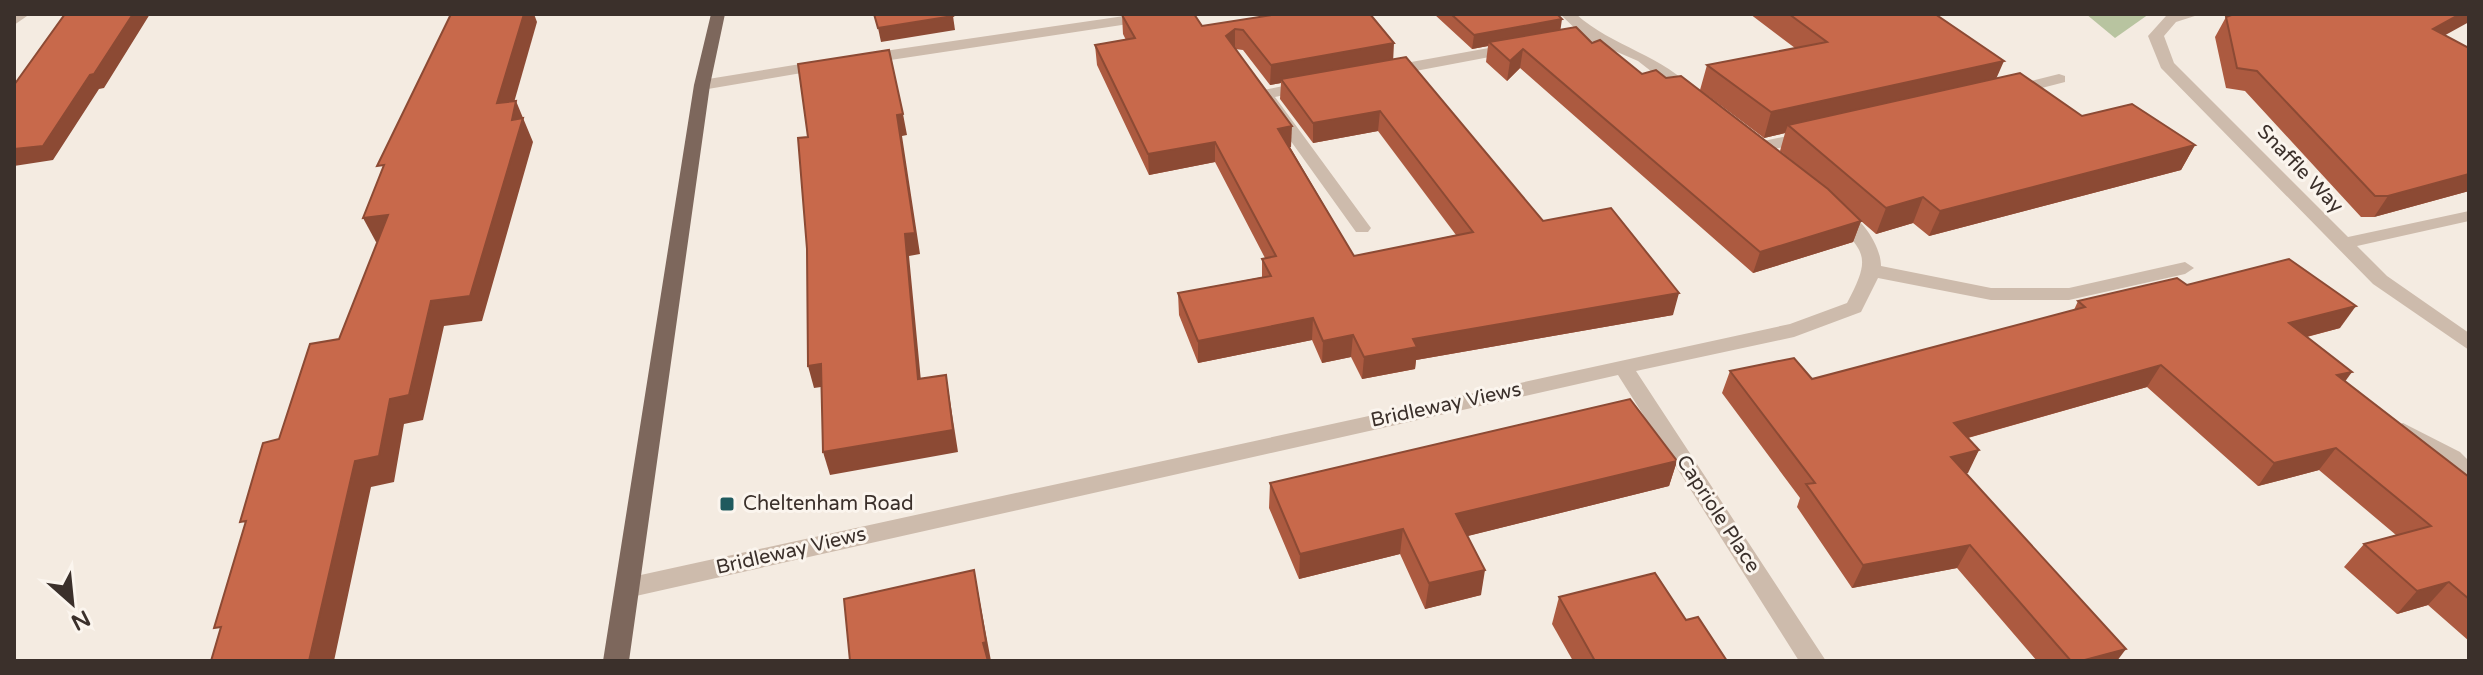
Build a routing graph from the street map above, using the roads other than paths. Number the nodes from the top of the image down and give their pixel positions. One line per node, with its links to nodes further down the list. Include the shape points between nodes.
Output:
1 (23, 14): 6 (street)
2 (718, 14): 11 (main road)
3 (1168, 14): 11 (street)
4 (1567, 14): 13 (street, via 1582,36 1643,58)
5 (2194, 14): 19 (street, Snaffle Way, via 2171,19 2156,36 2167,65)
6 (14, 21)
7 (1528, 46): 8 (street)
8 (1373, 74)
9 (2059, 79): 12 (street)
10 (1327, 83): 18 (street, via 1260,88)
11 (702, 85): 26 (main road)
12 (1995, 94)
13 (1701, 103)
14 (1819, 134): 15 (street, via 1754,143)
15 (1783, 166)
16 (1829, 203): 21 (street, via 1868,241)
17 (2469, 216): 19 (street)
18 (1362, 228)
19 (2342, 244): 22 (street, Snaffle Way, via 2380,280)
20 (2185, 268): 21 (street, via 2069,294 1991,294)
21 (1874, 271): 23 (street, Bridleway Views, via 1854,307 1842,312 1794,330)
22 (2469, 343)
23 (1623, 367): 26 (street, Bridleway Views); 28 (street, Capriole Place)
24 (2402, 430): 25 (street, via 2452,458)
25 (2469, 475)
26 (627, 588): 27 (main road)
27 (616, 661)
28 (1813, 661)

